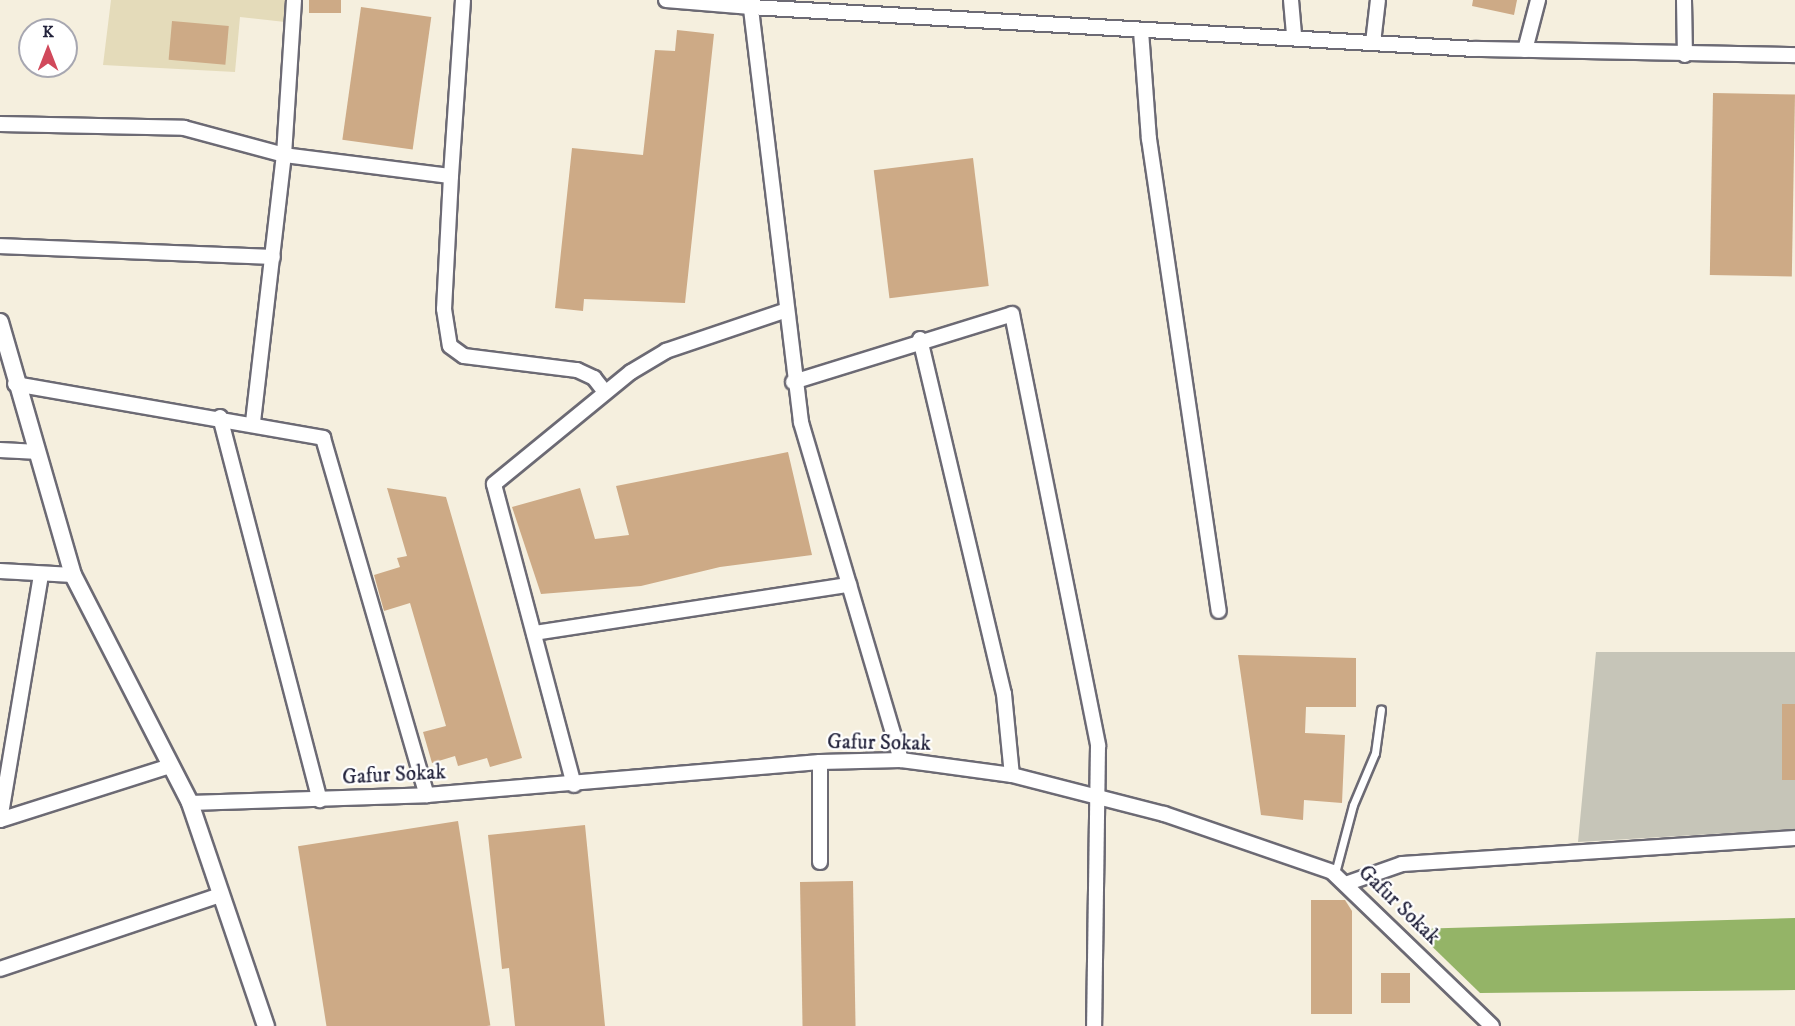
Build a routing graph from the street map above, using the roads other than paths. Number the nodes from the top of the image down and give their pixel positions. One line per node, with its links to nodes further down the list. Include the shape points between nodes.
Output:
1 (294, 0): 16 (street)
2 (463, 0): 17 (street)
3 (666, 0): 8 (street)
4 (1291, 0): 10 (street)
5 (1378, 0): 11 (street)
6 (1538, 0): 12 (street)
7 (1684, 0): 13 (street)
8 (751, 3): 9 (street); 20 (street)
9 (1141, 31): 10 (street); 34 (street, via 1149,139)
10 (1294, 38): 11 (street)
11 (1373, 43): 12 (street)
12 (1525, 50): 13 (street)
13 (1685, 55): 14 (street)
14 (1795, 55)
15 (0, 124): 16 (street, via 183,128)
16 (284, 155): 17 (street); 19 (street)
17 (451, 176): 25 (street, via 444,309 450,346 464,356 577,370 594,378)
18 (0, 246): 19 (street)
19 (273, 257): 27 (street)
20 (784, 311): 23 (street); 25 (street, via 666,351)
21 (0, 322): 24 (street)
22 (920, 339): 23 (street); 40 (street, via 1004,694); 43 (street, via 1012,314 1098,746)
23 (793, 381): 33 (street)
24 (15, 384): 26 (street); 29 (street)
25 (605, 392): 35 (street, via 494,484)
26 (220, 417): 27 (street); 44 (street)
27 (253, 422): 42 (street, via 323,438)
28 (0, 450): 29 (street)
29 (34, 452): 32 (street)
30 (0, 571): 31 (street)
31 (41, 575): 32 (street); 46 (street)
32 (73, 575): 39 (street)
33 (849, 585): 35 (street); 37 (street)
34 (1219, 611)
35 (534, 633): 41 (street)
36 (1381, 709): 49 (lane, via 1375,753 1353,805)
37 (901, 760): 38 (street, Gafur Sokak); 40 (street, Gafur Sokak)
38 (820, 762): 41 (street, Gafur Sokak); 48 (street)
39 (170, 766): 45 (street); 46 (street)
40 (1012, 776): 43 (street, Gafur Sokak)
41 (574, 785): 42 (street, Gafur Sokak)
42 (427, 795): 44 (street, Gafur Sokak)
43 (1100, 799): 49 (street, Gafur Sokak, via 1274,848); 54 (street, via 1093,831)
44 (320, 800): 45 (street, Gafur Sokak)
45 (190, 803): 51 (street)
46 (0, 820)
47 (1795, 838): 50 (street, via 1402,864)
48 (820, 862)
49 (1335, 874): 50 (street, Gafur Sokak)
50 (1348, 883): 55 (street, Gafur Sokak)
51 (220, 895): 52 (street); 53 (street)
52 (0, 969)
53 (266, 1026)
54 (1094, 1026)
55 (1492, 1026)

